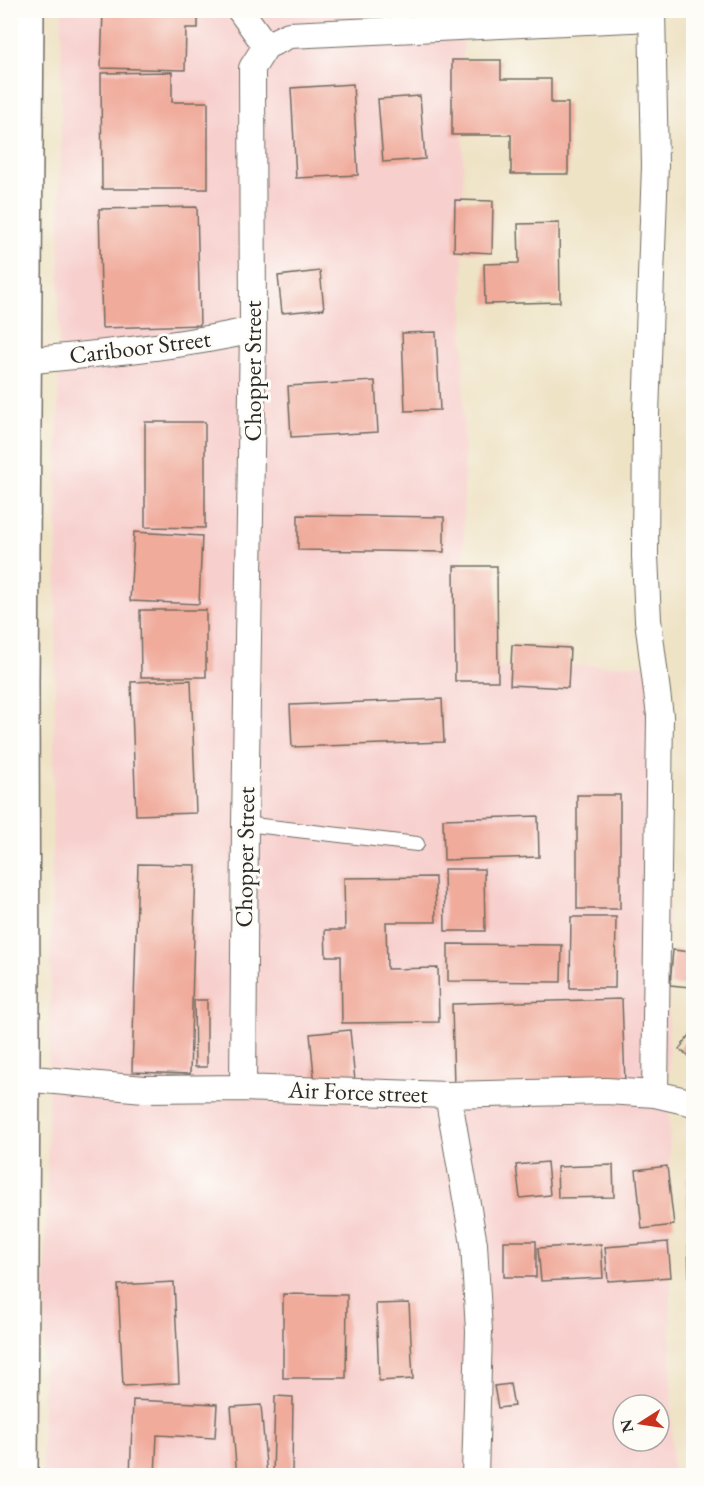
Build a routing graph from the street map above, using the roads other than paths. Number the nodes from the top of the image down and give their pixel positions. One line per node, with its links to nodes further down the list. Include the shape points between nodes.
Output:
1 (27, 10): 5 (main road)
2 (240, 10): 4 (street)
3 (652, 14): 4 (street, via 289,35); 14 (street, via 655,166 645,556 660,716)
4 (266, 46): 6 (street, Chopper Street, via 252,68)
5 (18, 261): 7 (main road)
6 (254, 330): 7 (street, Cariboor Street, via 206,341); 9 (street, Chopper Street)
7 (25, 361): 8 (main road)
8 (16, 685): 11 (main road)
9 (245, 824): 10 (lane); 13 (street, Chopper Street)
10 (417, 844)
11 (17, 1043): 12 (main road)
12 (22, 1078): 13 (street, Air Force street, via 144,1089); 17 (main road)
13 (243, 1088): 15 (street, Air Force street)
14 (655, 1094): 15 (street, Air Force street, via 606,1091); 16 (street, Air Force street)
15 (448, 1095): 20 (street, via 474,1244 479,1332)
16 (693, 1103)
17 (16, 1364): 18 (main road)
18 (16, 1422): 19 (main road)
19 (21, 1476)
20 (475, 1476)

